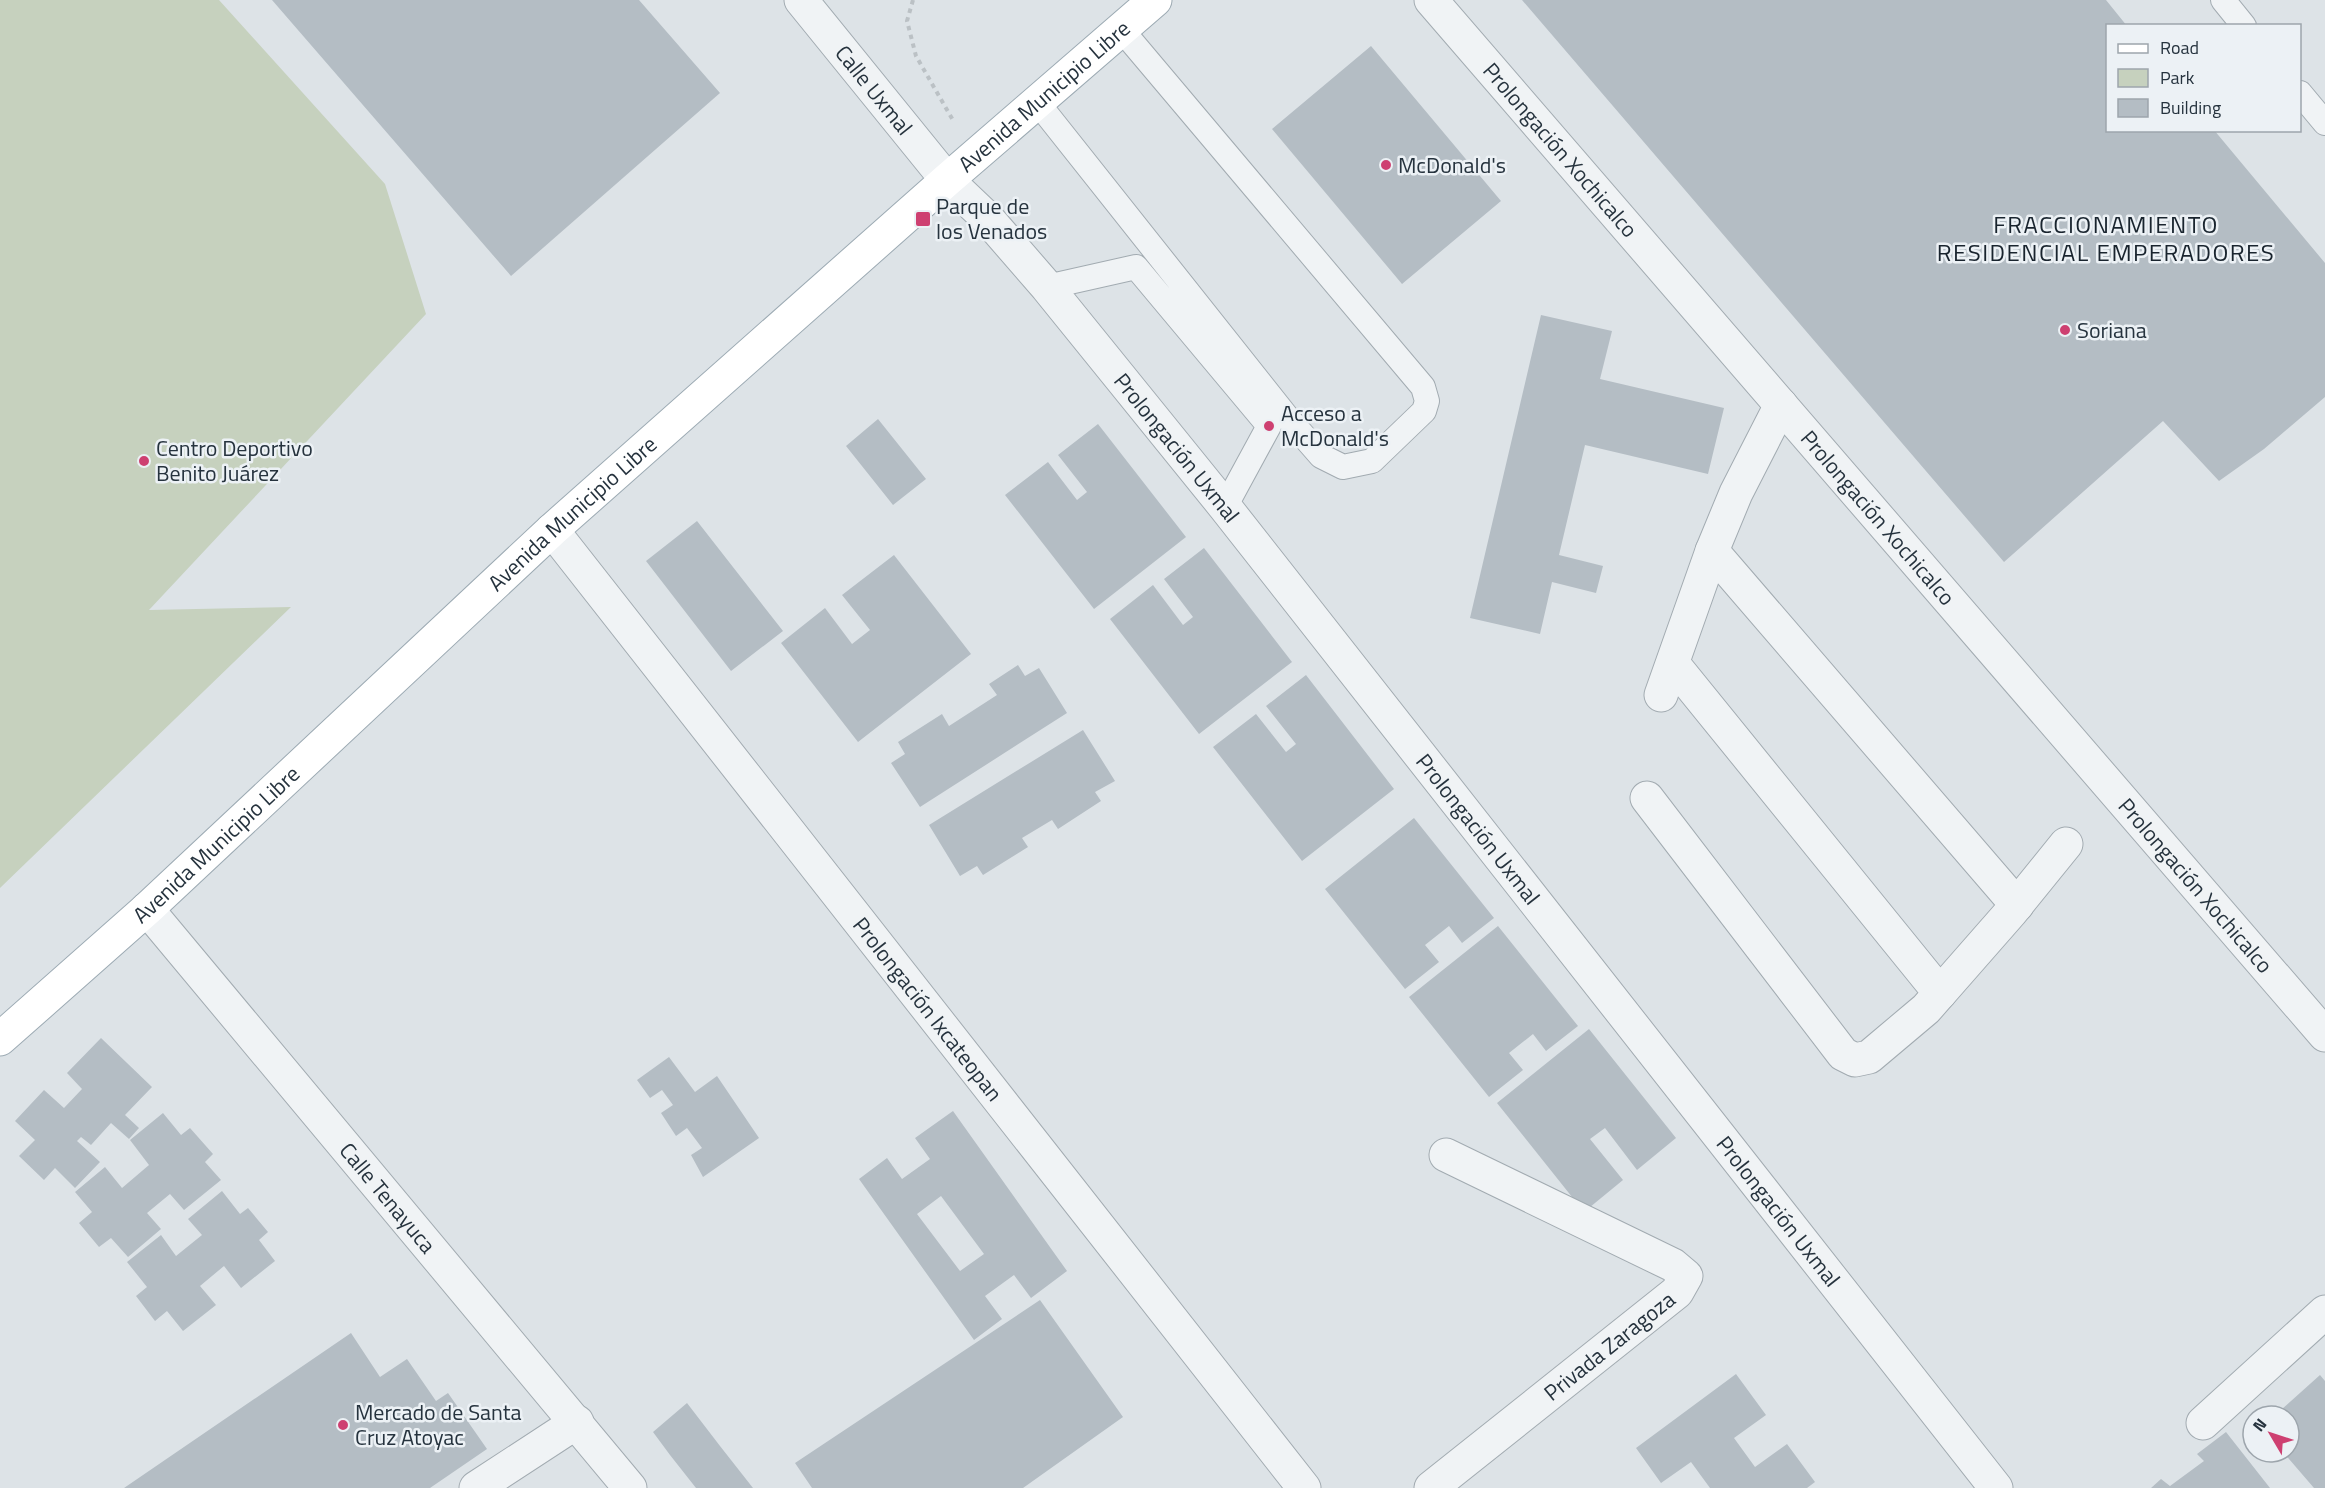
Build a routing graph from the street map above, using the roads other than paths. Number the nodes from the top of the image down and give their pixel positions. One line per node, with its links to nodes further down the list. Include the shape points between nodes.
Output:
1 (801, 0): 10 (street, Calle Uxmal)
2 (1155, 0): 6 (main road, Avenida Municipio Libre)
3 (1431, 0): 14 (street, Prolongación Xochicalco)
4 (2223, 0): 5 (lane)
5 (2242, 24)
6 (1121, 29): 8 (main road, Avenida Municipio Libre); 15 (lane, via 1423,387 1427,401 1424,411 1372,461 1343,467 1321,456)
7 (2301, 94): 9 (lane)
8 (1037, 102): 10 (main road, Avenida Municipio Libre); 11 (lane)
9 (2325, 123)
10 (946, 180): 13 (street, Prolongación Uxmal, via 988,219); 17 (main road, Avenida Municipio Libre)
11 (1149, 242): 12 (lane); 15 (lane)
12 (1136, 267): 13 (lane); 15 (lane)
13 (1047, 287): 16 (street, Prolongación Uxmal)
14 (1781, 405): 18 (street); 26 (street, Prolongación Xochicalco)
15 (1278, 421): 16 (lane)
16 (1225, 507): 36 (street, Prolongación Uxmal)
17 (552, 530): 24 (main road, Avenida Municipio Libre); 34 (street, Prolongación Ixcateopan)
18 (1712, 550): 19 (street); 23 (street)
19 (1674, 665): 20 (street); 25 (street)
20 (1661, 695)
21 (1647, 798): 25 (street, via 1844,1054 1855,1060 1869,1057)
22 (2066, 844): 23 (street)
23 (2017, 904): 25 (street)
24 (147, 909): 27 (main road, Avenida Municipio Libre); 30 (street, Calle Tenayuca)
25 (1940, 993)
26 (2325, 1035)
27 (0, 1039)
28 (1446, 1155): 35 (street, Privada Zaragoza, via 1673,1265 1686,1276 1677,1292)
29 (2325, 1312): 31 (street)
30 (577, 1422): 32 (street); 33 (street, Calle Tenayuca)
31 (2203, 1423)
32 (476, 1488)
33 (630, 1488)
34 (1304, 1488)
35 (1431, 1488)
36 (1996, 1488)

